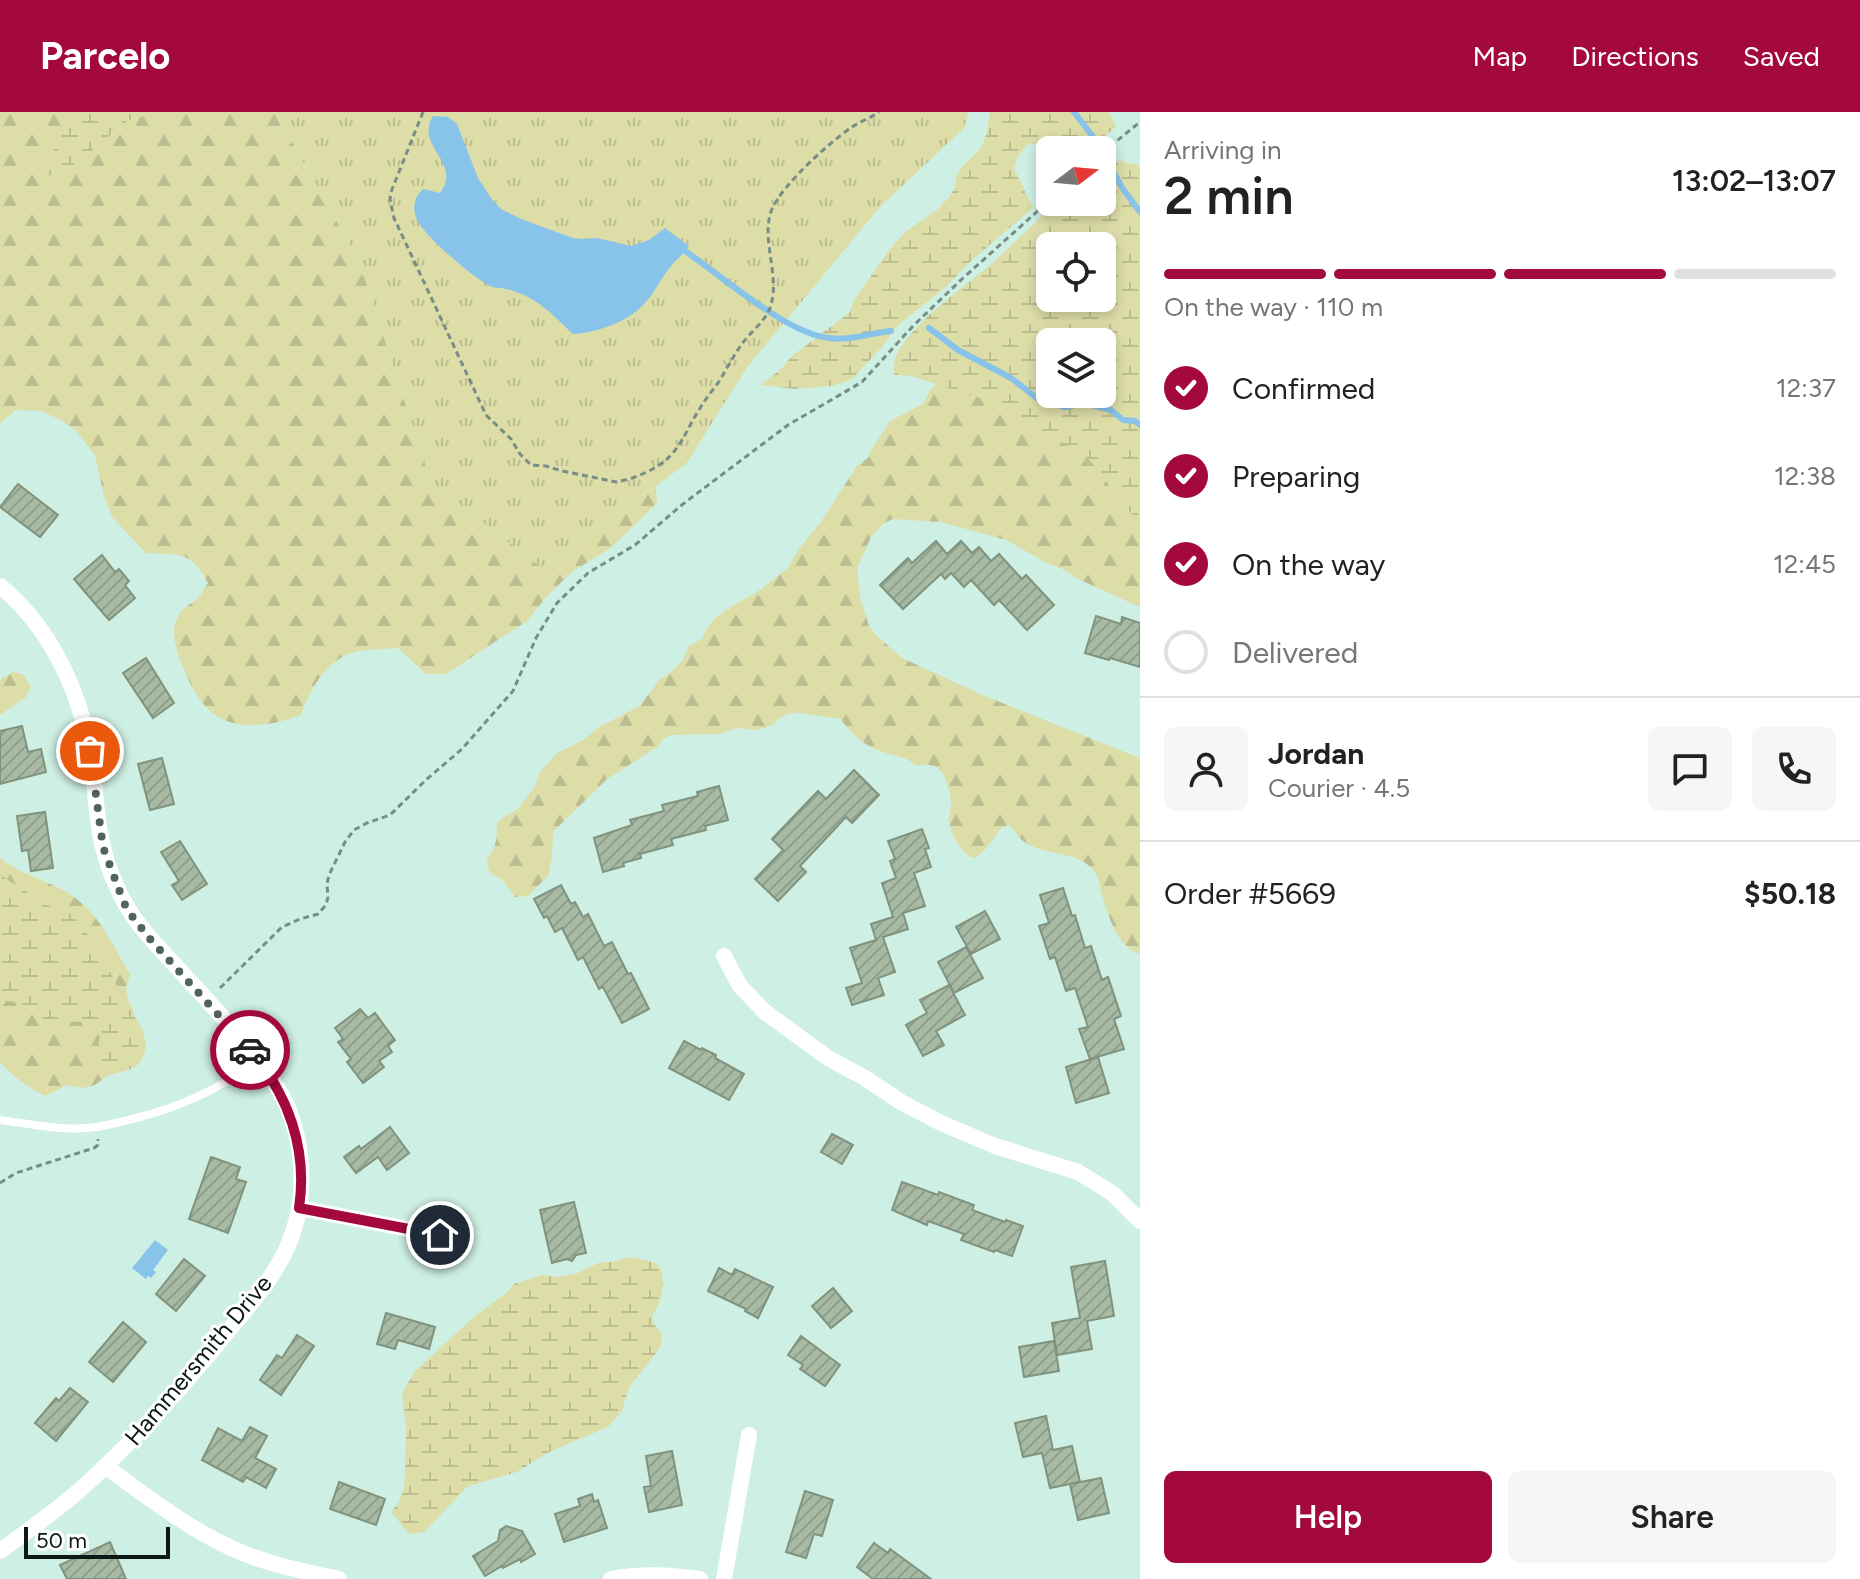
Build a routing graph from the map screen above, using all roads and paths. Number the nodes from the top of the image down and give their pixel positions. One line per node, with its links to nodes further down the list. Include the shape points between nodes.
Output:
1 (423, 112): 2 (path, via 390,199 394,218 486,415 531,465 616,482 662,463 680,443 771,307 769,230 780,195 832,141)
2 (879, 112)
3 (1140, 122): 4 (path)
4 (1116, 142)
5 (1036, 213): 8 (path, via 932,307 862,382 788,425 635,545 588,573 557,603 513,691 462,749 390,815 354,830 329,875 326,905 318,914 282,927)
6 (0, 586): 8 (street, Hammersmith Drive, via 38,627 78,701 103,847 124,903)
7 (724, 956): 14 (street, via 740,986 765,1012 828,1058 941,1123 1078,1172 1112,1193)
8 (207, 1001): 9 (street, Hammersmith Drive)
9 (259, 1060): 11 (lane, via 180,1106); 13 (street, Hammersmith Drive, via 280,1091 293,1124 300,1161)
10 (0, 1120): 11 (lane)
11 (97, 1127): 12 (path, via 94,1148)
12 (0, 1183)
13 (299, 1208): 15 (street); 17 (street, Hammersmith Drive, via 285,1251 246,1310)
14 (1140, 1221)
15 (440, 1235)
16 (749, 1435): 22 (street)
17 (105, 1466): 18 (street, Hammersmith Drive); 19 (street, via 232,1548 276,1565)
18 (0, 1551)
19 (339, 1579)
20 (611, 1579): 21 (street, via 657,1574)
21 (700, 1579)
22 (724, 1579)

